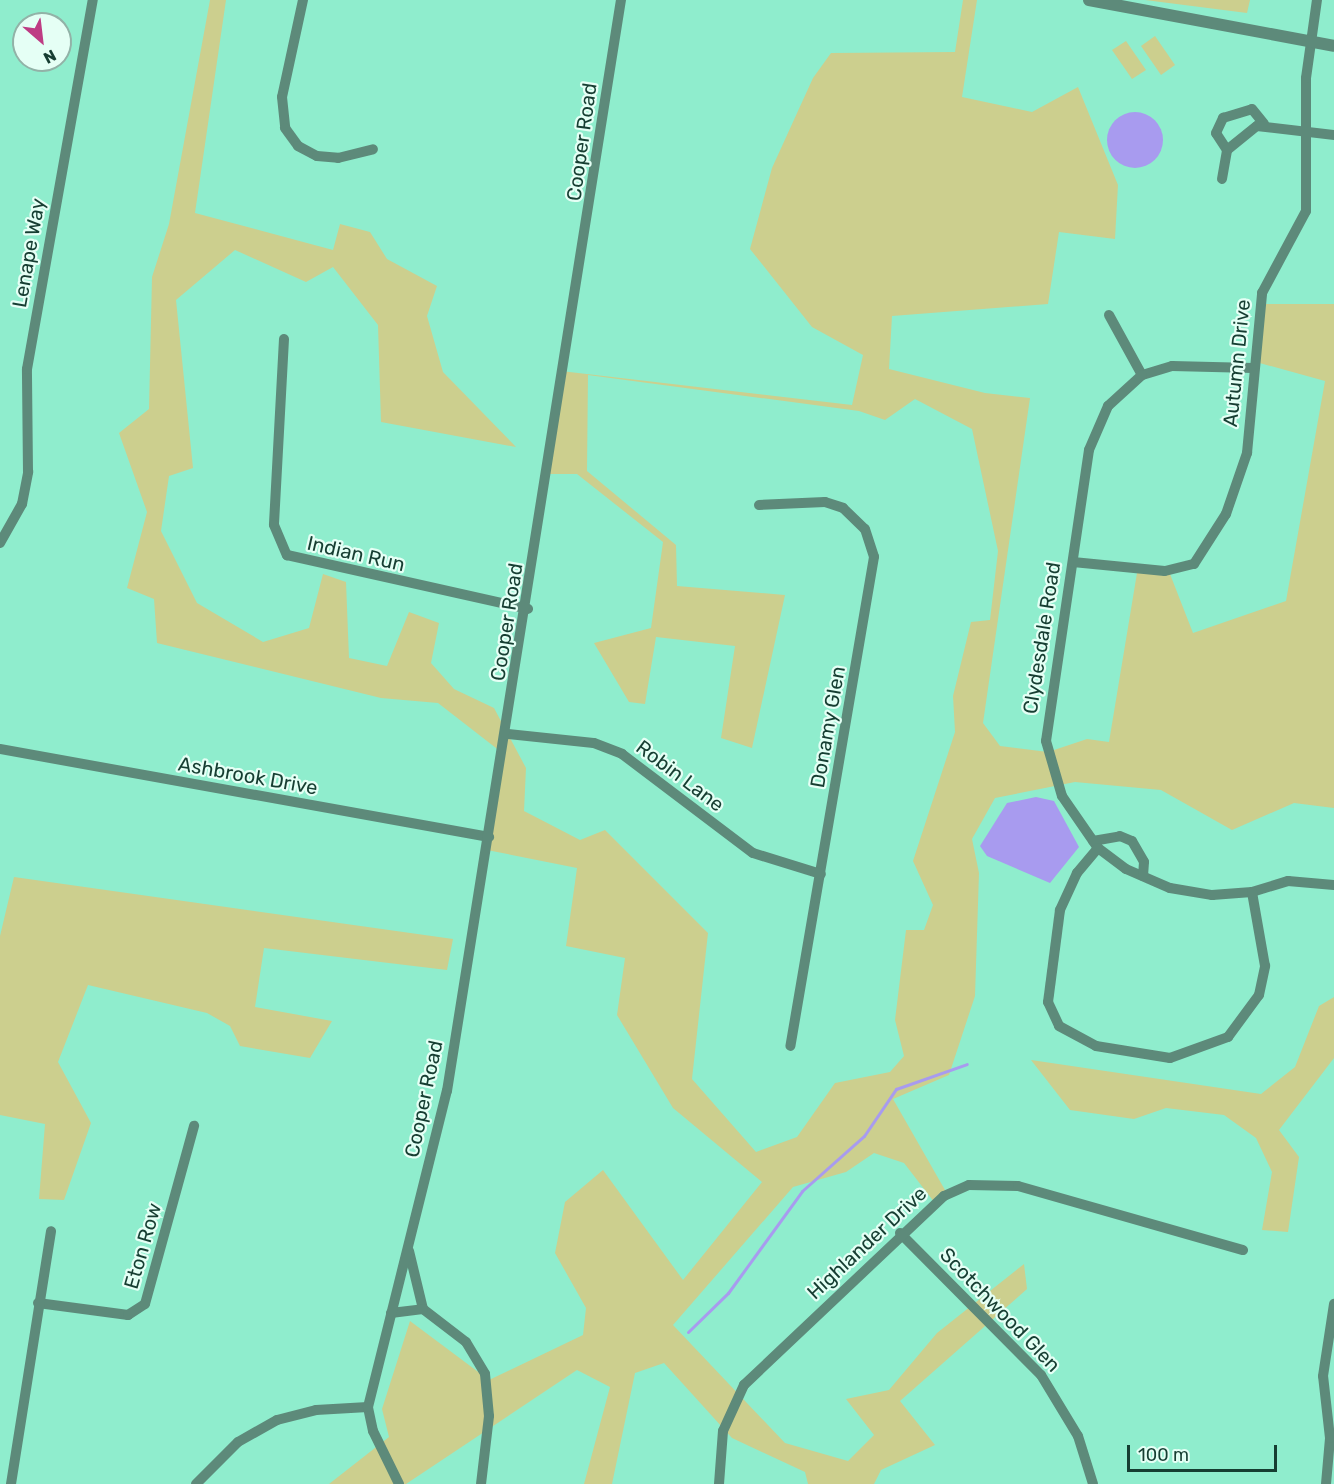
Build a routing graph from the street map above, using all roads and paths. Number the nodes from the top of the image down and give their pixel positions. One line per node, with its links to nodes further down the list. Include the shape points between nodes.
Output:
1 (93, 0): 20 (street, Lenape Way, via 27,369 28,472 22,504)
2 (303, 0): 12 (street, via 282,97 285,128 298,146 317,156 338,158)
3 (621, 0): 22 (street, Cooper Road)
4 (1089, 0): 6 (street)
5 (1317, 0): 7 (street, Autumn Drive)
6 (1113, 2): 7 (street)
7 (1310, 42): 8 (street); 10 (street, Autumn Drive)
8 (1334, 46)
9 (1264, 124): 10 (street); 13 (street, via 1240,135); 13 (street, via 1252,109 1223,118 1216,134)
10 (1310, 130): 11 (street); 17 (street, Autumn Drive, via 1306,211 1262,293)
11 (1334, 135)
12 (373, 149)
13 (1227, 150): 14 (street)
14 (1222, 179)
15 (1108, 315): 18 (street)
16 (284, 339): 22 (street, Indian Run, via 274,525 287,555)
17 (1253, 368): 18 (street, Clydesdale Road, via 1172,366); 21 (street, Autumn Drive, via 1247,453 1226,514 1194,564 1165,571)
18 (1142, 375): 21 (street, Clydesdale Road, via 1108,406 1089,450)
19 (759, 505): 27 (street, Donamy Glen, via 818,502 843,508 865,529 874,551)
20 (0, 543)
21 (1073, 562): 26 (street, Clydesdale Road, via 1046,741 1062,796)
22 (528, 609): 23 (street, Cooper Road)
23 (508, 734): 25 (street, Cooper Road); 27 (street, Robin Lane, via 594,743 622,754 753,853)
24 (0, 749): 25 (street, Ashbrook Drive)
25 (489, 837): 35 (street, Cooper Road, via 447,1091)
26 (1096, 844): 28 (street, Clydesdale Road); 28 (street, via 1120,836 1132,841 1144,862); 30 (street, via 1060,910 1048,1002 1059,1026 1096,1046 1170,1058 1228,1037 1259,995 1265,966)
27 (821, 873): 31 (street, Donamy Glen)
28 (1143, 876): 30 (street, Clydesdale Road, via 1191,893)
29 (1334, 885): 30 (street, Clydesdale Road, via 1288,881)
30 (1252, 892)
31 (790, 1046)
32 (194, 1126): 37 (street, Eton Row, via 145,1304 128,1315)
33 (51, 1231): 37 (street)
34 (900, 1233): 36 (street, Highlander Drive, via 944,1196 992,1183); 47 (street, Highlander Drive, via 744,1385 726,1422); 48 (street, Scotchwood Glen, via 1041,1376 1078,1436)
35 (408, 1245): 39 (street, Cooper Road); 40 (street, Cooper Road)
36 (1244, 1250)
37 (38, 1303): 43 (street)
38 (1334, 1304): 41 (street)
39 (423, 1309): 40 (street); 46 (street, via 466,1342 485,1374 489,1416)
40 (391, 1313): 42 (street, Cooper Road)
41 (1328, 1377): 49 (street, via 1330,1438)
42 (368, 1407): 44 (street, via 316,1410 277,1420 238,1442); 45 (street, Cooper Road, via 373,1431)
43 (11, 1484)
44 (196, 1484)
45 (399, 1484)
46 (481, 1484)
47 (719, 1484)
48 (1093, 1484)
49 (1326, 1484)

